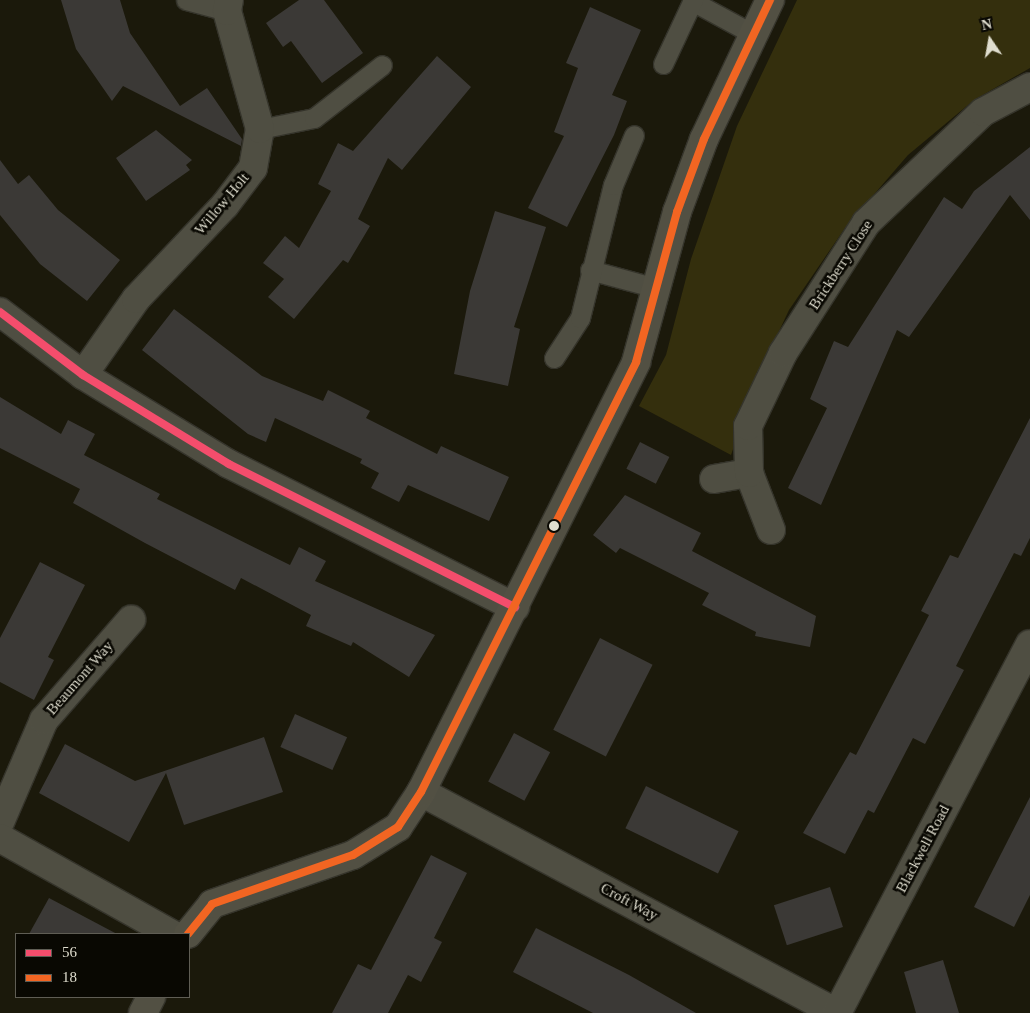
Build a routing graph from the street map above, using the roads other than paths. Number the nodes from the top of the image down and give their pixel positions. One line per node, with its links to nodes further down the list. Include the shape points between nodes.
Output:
1 (186, 0): 4 (lane)
2 (693, 0): 5 (lane); 6 (lane)
3 (770, 0): 5 (street)
4 (228, 5): 9 (street, Willow Holt)
5 (751, 33): 12 (street, via 704,139 677,212)
6 (663, 64)
7 (382, 65): 9 (lane, via 314,118)
8 (1030, 87): 16 (street, Brickberry Close, via 983,112 866,223 783,353 748,426)
9 (260, 129): 15 (street, Willow Holt, via 253,168 226,204 136,299)
10 (634, 135): 11 (lane, via 613,185)
11 (590, 270): 12 (lane); 14 (lane, via 580,318)
12 (656, 288): 19 (street, via 636,362)
13 (0, 312): 15 (street)
14 (554, 358)
15 (83, 375): 19 (street, via 229,464)
16 (749, 472): 17 (street); 18 (street, Brickberry Close)
17 (714, 479)
18 (771, 530)
19 (515, 607): 22 (street)
20 (131, 620): 23 (street, Beaumont Way, via 44,720)
21 (1030, 644): 29 (street, Blackwell Road)
22 (421, 792): 26 (street, via 398,827 368,846 212,904); 29 (street, Croft Way)
23 (0, 822)
24 (0, 838): 25 (street)
25 (170, 933)
26 (189, 933)
27 (150, 998): 28 (street)
28 (143, 1013)
29 (837, 1013)

